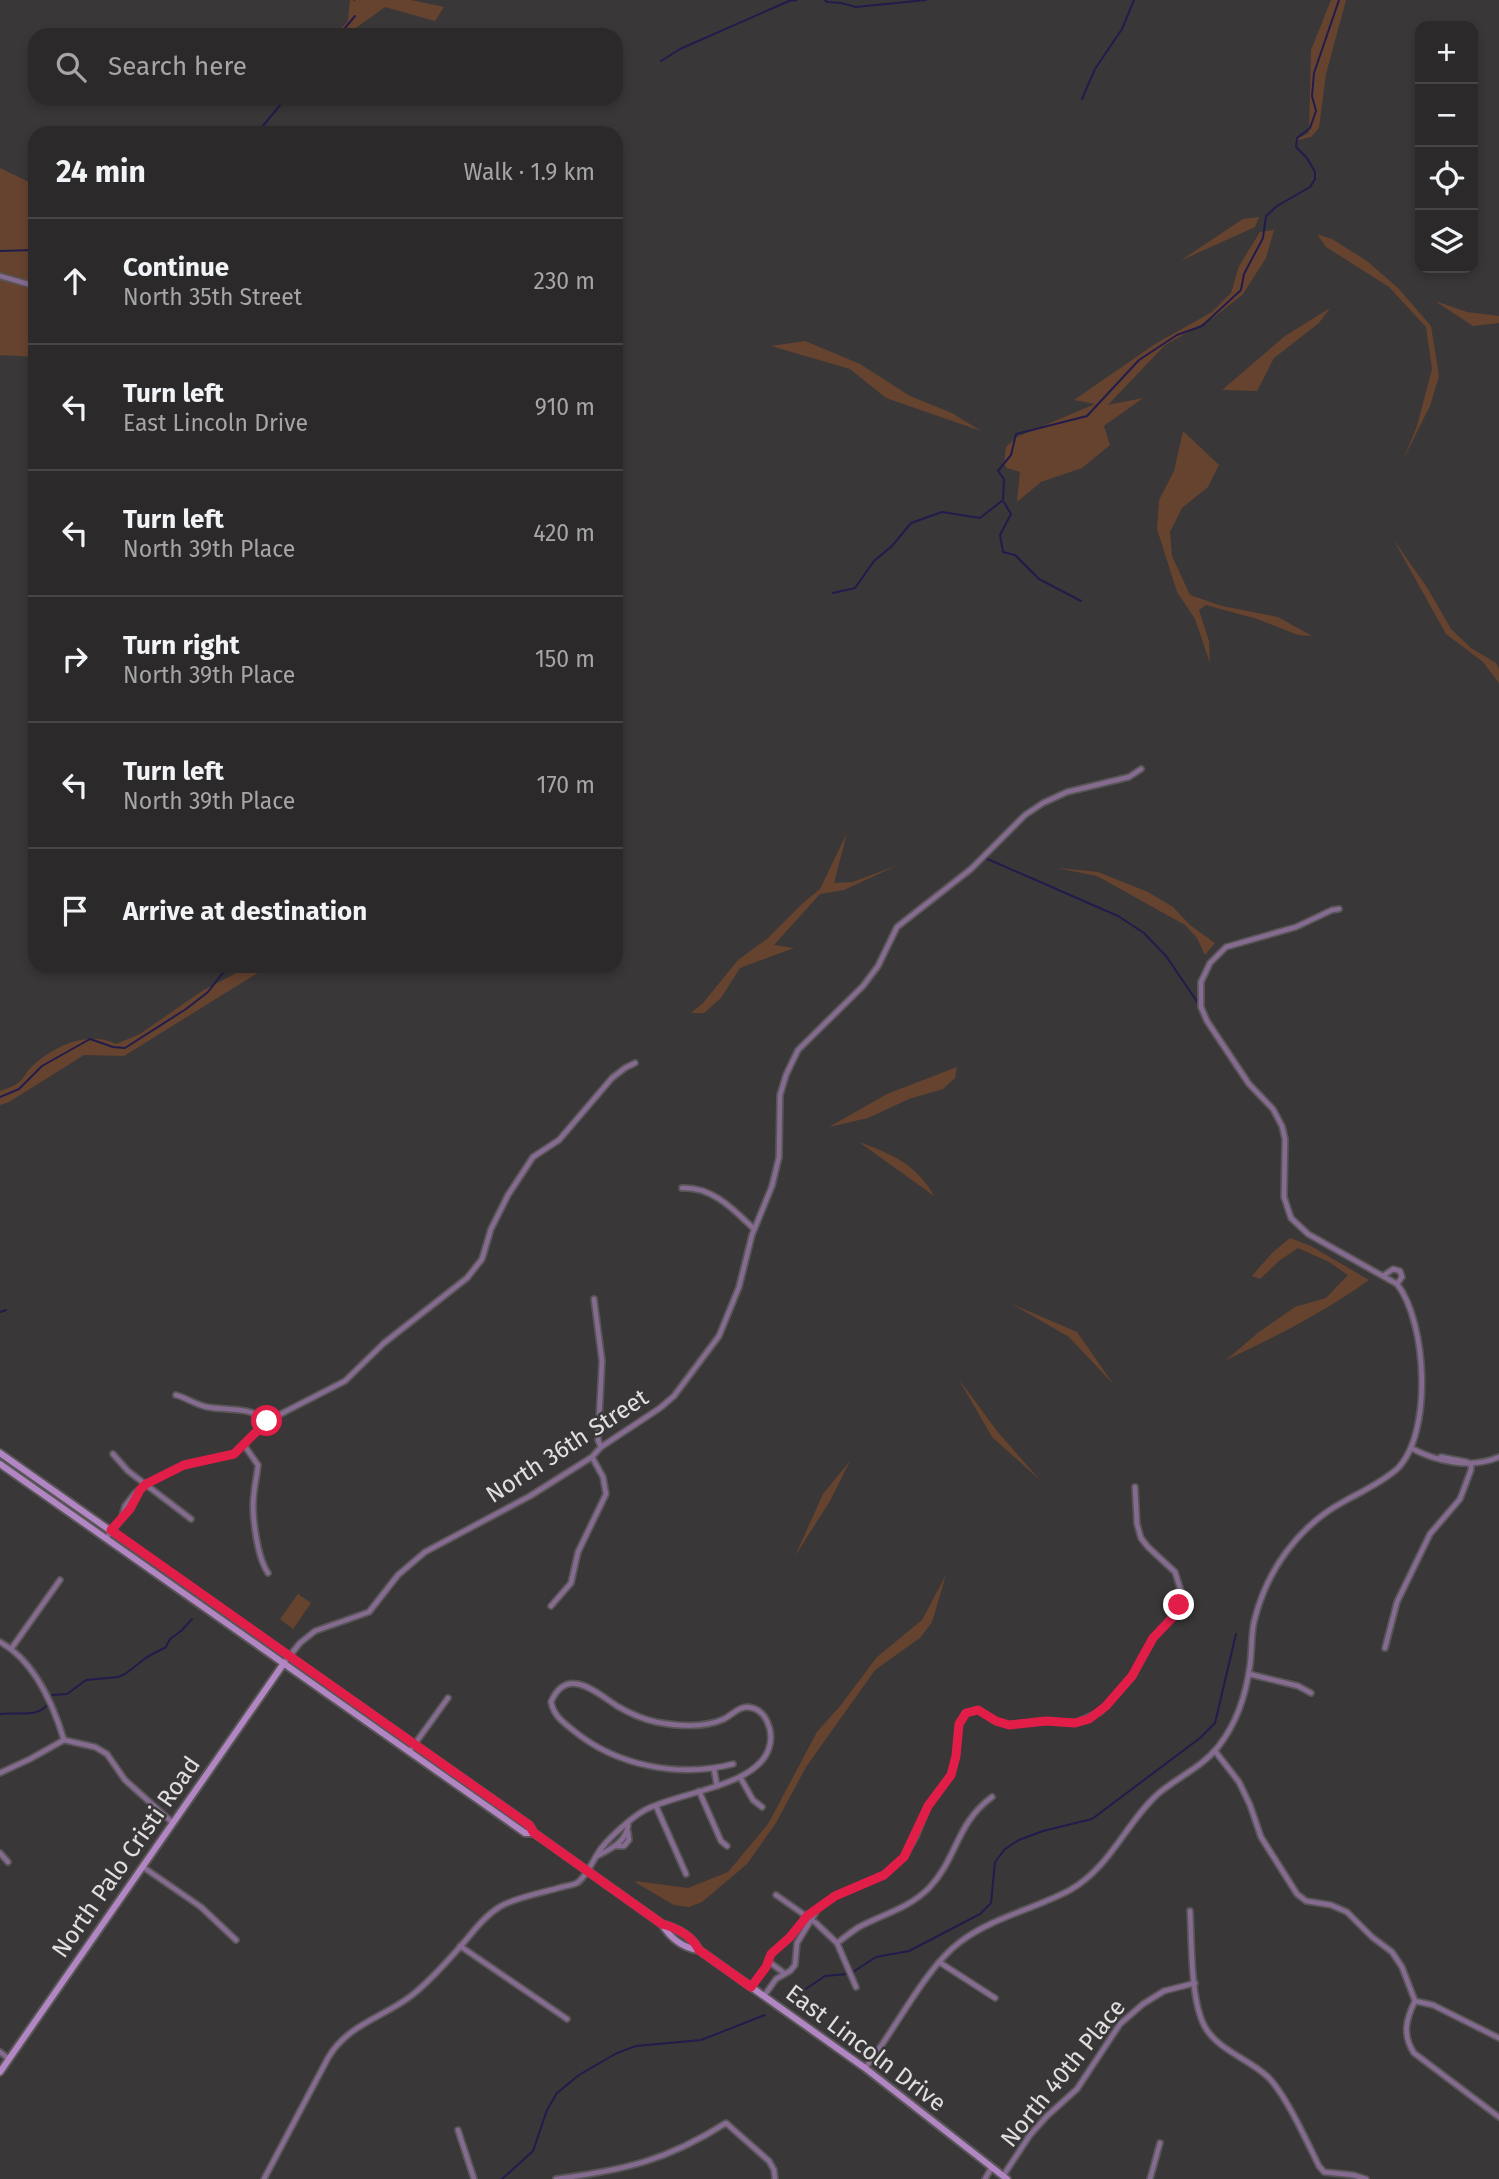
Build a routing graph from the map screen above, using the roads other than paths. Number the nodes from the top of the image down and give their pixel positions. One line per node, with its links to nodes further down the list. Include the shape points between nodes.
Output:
1 (0, 276): 2 (street)
2 (28, 284)
3 (1141, 769): 7 (street, North 36th Street, via 1129,777 1086,786 1043,803 971,869 897,927 863,986 806,1041 790,1065 780,1095 779,1157)
4 (1339, 909): 8 (street, via 1226,947 1210,963 1201,982 1201,1007 1249,1084 1282,1126 1284,1197 1291,1218 1308,1234)
5 (635, 1063): 12 (street, via 612,1078 559,1140 533,1157 491,1229 482,1259 467,1278 384,1343 345,1381)
6 (682, 1188): 7 (street, via 722,1200)
7 (754, 1229): 14 (street, North 36th Street, via 739,1287 711,1349 674,1396)
8 (1383, 1276): 9 (street); 9 (street, via 1400,1270)
9 (1397, 1284): 15 (street, via 1408,1302 1422,1353)
10 (594, 1299): 14 (street, via 602,1362)
11 (176, 1395): 12 (street, via 210,1408 259,1414)
12 (267, 1421): 13 (street)
13 (244, 1445): 22 (street, via 229,1457 184,1465); 27 (street, via 258,1465 254,1512 262,1563)
14 (601, 1447): 18 (street, North 36th Street)
15 (1411, 1448): 21 (street); 35 (street, via 1388,1476 1326,1512 1284,1554 1257,1612)
16 (0, 1452): 25 (main road, East Lincoln Drive)
17 (113, 1454): 22 (street)
18 (592, 1457): 29 (street, via 606,1494 578,1552 571,1583); 33 (street, North 36th Street, via 425,1552 398,1575 369,1612 315,1631)
19 (1499, 1457): 21 (street)
20 (0, 1464): 26 (main road, East Lincoln Drive)
21 (1471, 1464): 31 (street, via 1460,1499 1430,1534 1397,1602)
22 (146, 1484): 24 (street); 25 (street)
23 (1135, 1487): 63 (street, via 1141,1538 1175,1572 1181,1591 1176,1613 1153,1638 1132,1676 1100,1712 1084,1721 1013,1726 978,1710 966,1713 959,1724 951,1775 928,1806 904,1857 884,1875 835,1896)
24 (191, 1519)
25 (111, 1530): 26 (street); 33 (main road, East Lincoln Drive)
26 (106, 1538): 34 (main road, East Lincoln Drive)
27 (268, 1573)
28 (60, 1580): 32 (street)
29 (551, 1605)
30 (0, 1642): 32 (street)
31 (1385, 1648)
32 (11, 1649): 38 (street, via 27,1664 49,1701)
33 (289, 1656): 34 (street, North 36th Street); 39 (main road, East Lincoln Drive)
34 (284, 1663): 41 (main road, East Lincoln Drive); 51 (main road, North Palo Cristi Road)
35 (1249, 1674): 36 (street); 40 (street, via 1231,1729)
36 (1311, 1693)
37 (448, 1698): 39 (street)
38 (64, 1740): 44 (street); 51 (street, via 107,1754 125,1780)
39 (415, 1744): 41 (street); 53 (main road, East Lincoln Drive)
40 (1215, 1751): 68 (street, via 1148,1804 1087,1879 973,1933); 75 (street, via 1239,1782 1261,1837 1297,1894 1306,1901 1347,1912 1392,1952)
41 (409, 1752): 53 (main road, East Lincoln Drive, via 525,1833)
42 (733, 1764): 43 (street)
43 (713, 1769): 45 (street, via 663,1768 609,1753 577,1734 557,1716 551,1702 559,1691 577,1684 592,1687 639,1717 671,1724 715,1722 743,1708 754,1709 770,1726 771,1745 763,1760); 46 (street)
44 (0, 1773)
45 (740, 1777): 46 (street); 50 (street)
46 (717, 1786): 47 (street)
47 (699, 1791): 49 (street); 54 (street)
48 (992, 1797): 65 (street, via 970,1817 938,1877 918,1898)
49 (656, 1806): 52 (street); 60 (street)
50 (762, 1807)
51 (174, 1824): 58 (main road, North Palo Cristi Road)
52 (628, 1824): 56 (street); 56 (street, via 629,1840 624,1846 614,1846)
53 (534, 1833): 59 (main road, East Lincoln Drive)
54 (727, 1846)
55 (0, 1853): 57 (street)
56 (595, 1859): 59 (street)
57 (8, 1862)
58 (143, 1867): 64 (street, via 201,1907); 79 (main road, North Palo Cristi Road)
59 (586, 1870): 66 (street, via 577,1883 501,1906); 71 (main road, East Lincoln Drive, via 689,1949 699,1950)
60 (686, 1874)
61 (776, 1895): 63 (street)
62 (1190, 1911): 70 (street)
63 (809, 1918): 65 (street); 67 (street); 69 (street, via 797,1943 795,1965)
64 (236, 1940)
65 (837, 1943): 72 (street)
66 (460, 1946): 76 (street); 87 (street, via 410,1997 336,2043)
67 (768, 1961): 69 (street); 71 (street)
68 (939, 1962): 74 (street); 80 (street)
69 (784, 1973): 73 (street)
70 (1195, 1983): 86 (street, North 40th Place, via 1164,1991 1120,2024 1077,2089 1030,2135); 93 (street, via 1206,2029 1270,2080 1324,2172)
71 (751, 1987): 73 (main road, East Lincoln Drive)
72 (856, 1987)
73 (764, 1996): 80 (main road, East Lincoln Drive)
74 (995, 1998)
75 (1415, 2001): 77 (street, via 1433,2005); 82 (street, via 1405,2032 1415,2053)
76 (567, 2019)
77 (1499, 2038)
78 (0, 2052): 79 (street)
79 (9, 2059): 81 (main road, North Palo Cristi Road)
80 (864, 2068): 85 (main road, East Lincoln Drive)
81 (0, 2072)
82 (1499, 2118)
83 (458, 2130): 88 (street)
84 (1160, 2143): 92 (street)
85 (992, 2167): 86 (main road, East Lincoln Drive); 91 (street, North 40th Place)
86 (1005, 2177)
87 (264, 2179)
88 (474, 2179)
89 (556, 2179): 90 (street, via 646,2163 726,2123 769,2161)
90 (775, 2179)
91 (985, 2179)
92 (1150, 2179)
93 (1366, 2179)

